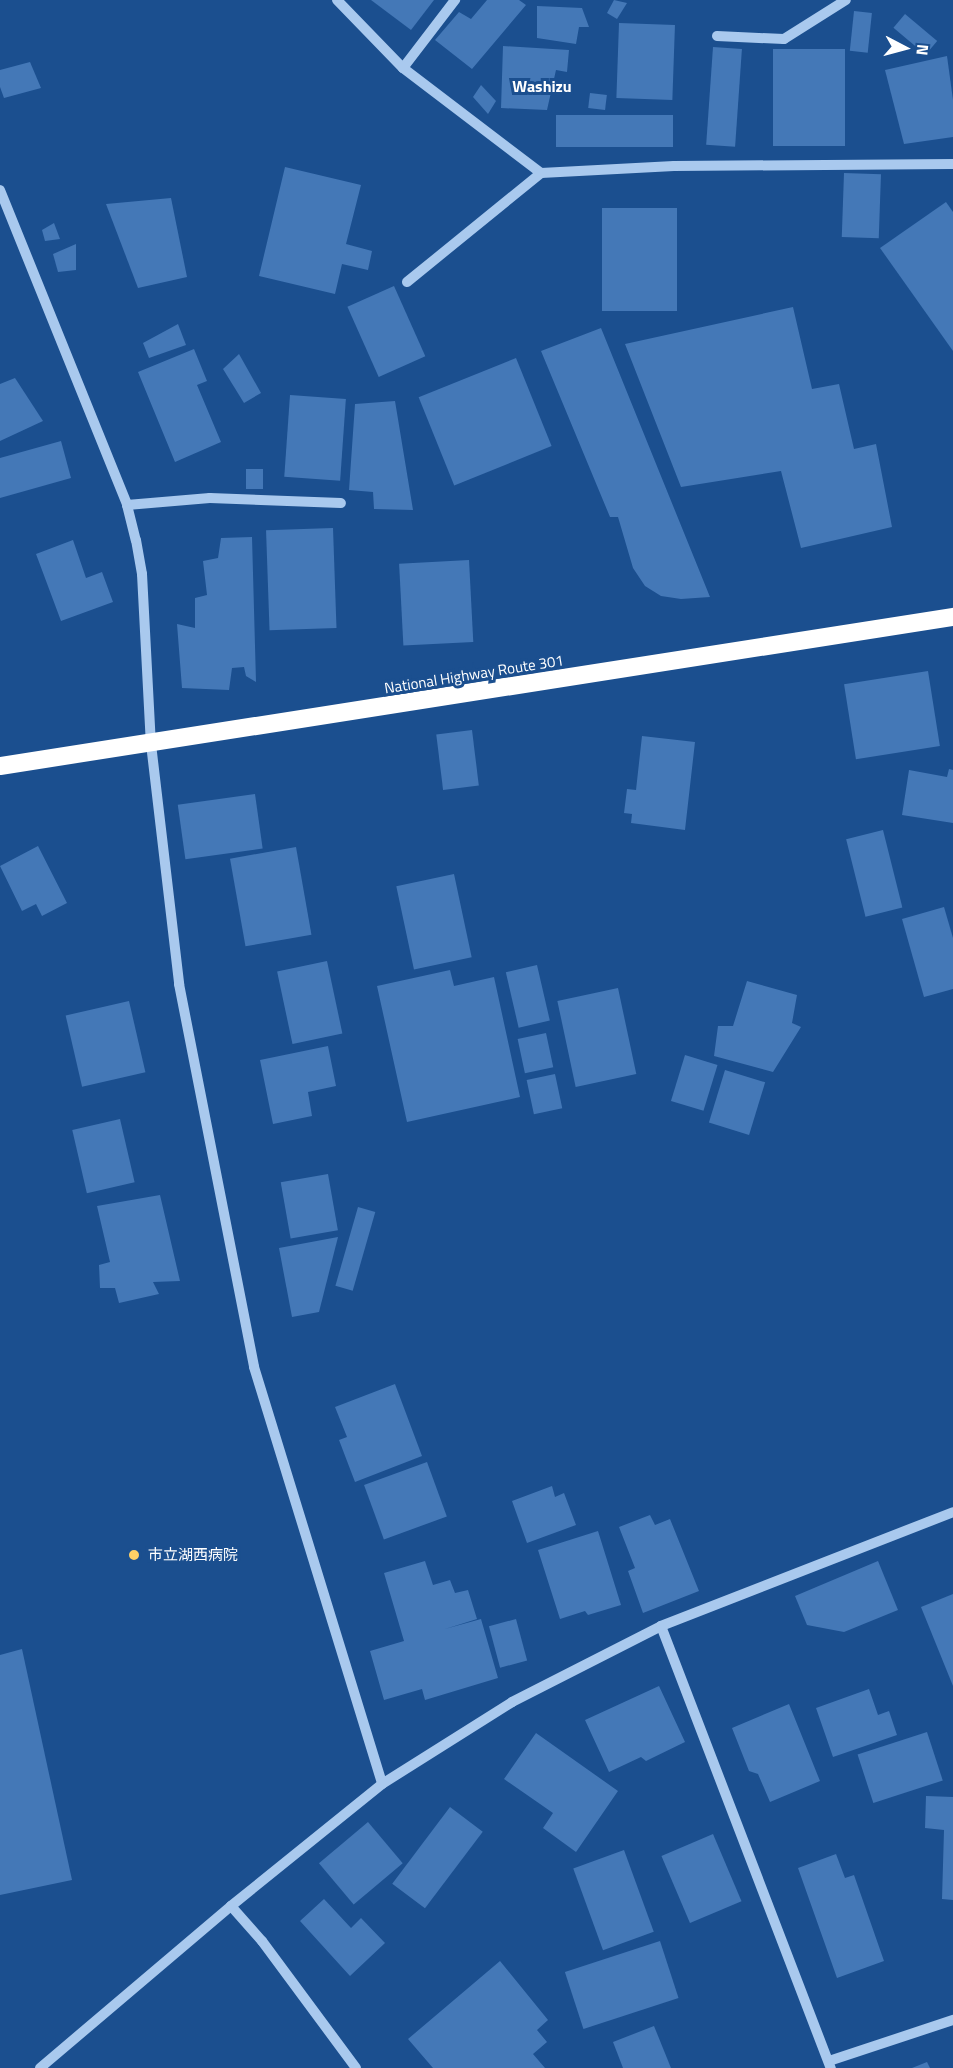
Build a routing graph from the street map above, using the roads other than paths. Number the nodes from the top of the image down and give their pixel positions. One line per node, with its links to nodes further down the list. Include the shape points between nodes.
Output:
1 (338, 0): 5 (street)
2 (455, 0): 5 (street)
3 (846, 0): 4 (street, via 784,39)
4 (717, 36)
5 (403, 68): 7 (street)
6 (953, 165): 7 (street, via 674,166)
7 (541, 173): 9 (street)
8 (0, 190): 11 (street)
9 (407, 282)
10 (341, 503): 11 (street, via 210,498)
11 (127, 505): 13 (street, via 142,574)
12 (953, 617): 13 (highway, National Highway Route 301)
13 (151, 744): 14 (highway, National Highway Route 301); 17 (street, via 179,984 254,1366)
14 (0, 766)
15 (953, 1512): 16 (street)
16 (662, 1626): 17 (street, via 512,1702); 20 (street)
17 (382, 1784): 18 (street)
18 (231, 1906): 21 (street); 22 (street, via 262,1941)
19 (953, 2020): 20 (street)
20 (830, 2065)
21 (40, 2068)
22 (356, 2068)

